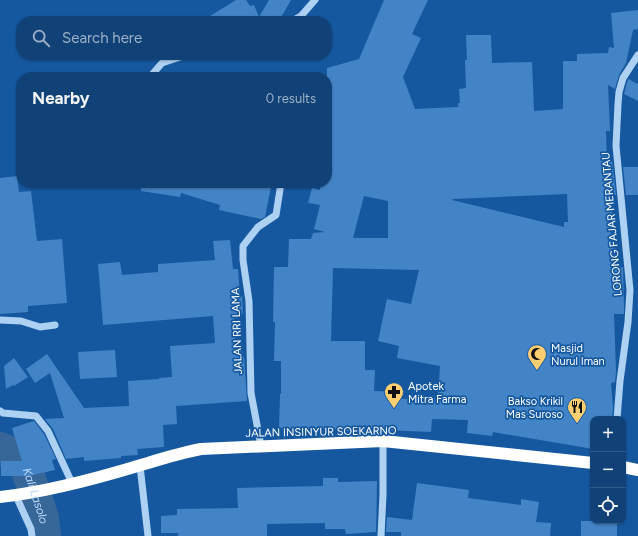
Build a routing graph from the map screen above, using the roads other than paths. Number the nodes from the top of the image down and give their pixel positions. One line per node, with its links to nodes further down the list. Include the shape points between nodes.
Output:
1 (315, 0): 2 (street)
2 (301, 16)
3 (638, 55): 10 (street, LORONG FAJAR MERANTAU, via 623,78 618,104 616,146 630,290)
4 (171, 60): 5 (street, via 162,63)
5 (154, 72)
6 (280, 188): 12 (street, JALAN RRI LAMA, via 276,215 258,227 243,246 249,301 251,393)
7 (0, 320): 8 (street, via 21,321 40,327)
8 (55, 325)
9 (0, 411): 17 (street, via 36,416 48,431)
10 (617, 416)
11 (383, 441): 12 (highway, JALAN INSINYUR SOEKARNO); 13 (highway, JALAN INSINYUR SOEKARNO); 22 (street)
12 (262, 446): 14 (highway, JALAN INSINYUR SOEKARNO, via 200,449)
13 (590, 463)
14 (140, 466): 17 (highway, JALAN INSINYUR SOEKARNO); 21 (street)
15 (626, 468): 16 (highway)
16 (638, 470)
17 (72, 483): 18 (highway, JALAN INSINYUR SOEKARNO)
18 (21, 495): 19 (highway, JALAN INSINYUR SOEKARNO); 20 (street)
19 (0, 497)
20 (32, 536)
21 (148, 536)
22 (382, 536)

